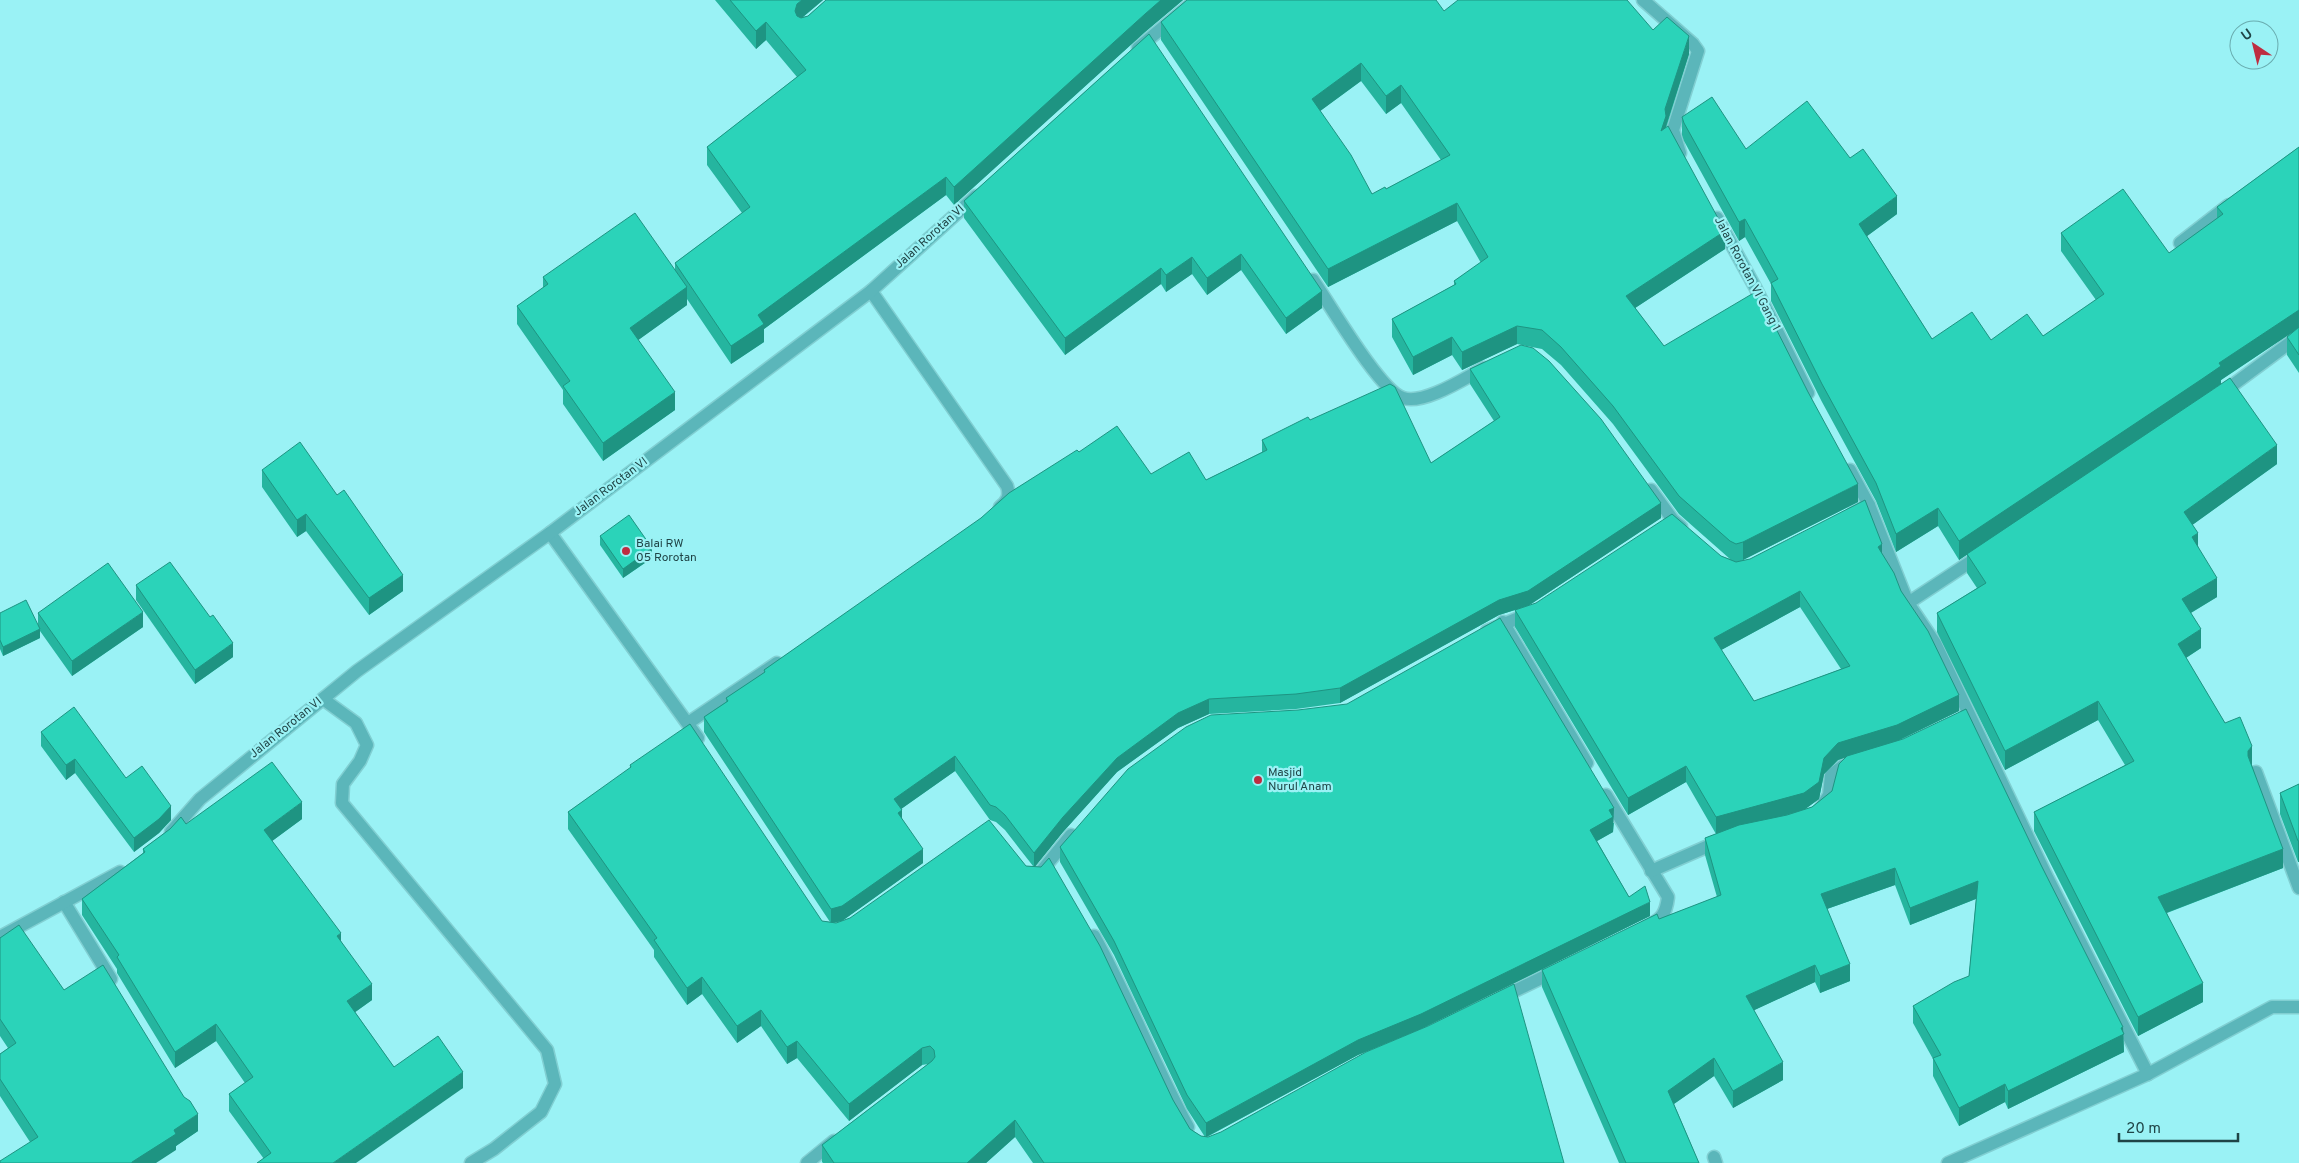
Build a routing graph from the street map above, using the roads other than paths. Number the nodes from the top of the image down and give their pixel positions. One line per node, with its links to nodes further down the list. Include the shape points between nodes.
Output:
1 (1196, 0): 3 (street, via 1152,42)
2 (1643, 0): 4 (street, via 1698,51 1672,130)
3 (1128, 58)
4 (1685, 161)
5 (988, 184): 10 (street, Jalan Rorotan VI)
6 (2239, 198): 8 (street)
7 (1708, 203): 14 (street, Jalan Rorotan VI Gang 1, via 1755,287)
8 (2180, 243)
9 (1305, 268): 12 (street, via 1383,383 1403,398 1426,398)
10 (871, 291): 18 (street, via 1007,486 1007,501); 20 (street, Jalan Rorotan VI)
11 (2299, 336): 13 (street)
12 (1494, 363)
13 (2215, 399)
14 (1814, 406)
15 (1842, 456): 17 (street)
16 (1645, 482): 21 (street, via 1669,522)
17 (1869, 505): 19 (street); 23 (street)
18 (988, 517)
19 (1843, 518)
20 (550, 533): 28 (street, Jalan Rorotan VI, via 357,671); 30 (street)
21 (1693, 537)
22 (1991, 548): 23 (street)
23 (1908, 603): 29 (street, via 1935,644)
24 (1540, 607): 25 (street, via 1532,613)
25 (1503, 622): 26 (street); 41 (street)
26 (1473, 638)
27 (789, 654): 30 (street)
28 (323, 699): 38 (street, Jalan Rorotan VI, via 200,799); 54 (street, via 356,723 367,745 343,784 342,803 547,1050 554,1084 541,1112)
29 (1970, 715): 31 (street); 51 (street, via 2048,880)
30 (688, 723): 32 (street)
31 (1955, 723)
32 (704, 747)
33 (1861, 760): 35 (street, via 1835,771 1830,779 1826,803)
34 (2256, 772): 42 (street)
35 (1810, 816)
36 (1081, 824): 40 (street, via 1052,865 1038,876 1030,876)
37 (1729, 838): 41 (street)
38 (165, 840)
39 (130, 865): 43 (street)
40 (1025, 870)
41 (1651, 871): 45 (street, via 1668,897 1666,911 1655,922)
42 (2299, 888)
43 (64, 902): 46 (street); 48 (street)
44 (1088, 925): 53 (street)
45 (1637, 931)
46 (0, 937)
47 (1566, 966): 49 (street)
48 (120, 994)
49 (1486, 1005)
50 (2299, 1007): 51 (street, via 2272,1007)
51 (2148, 1074): 56 (street)
52 (846, 1132): 55 (street)
53 (1195, 1139)
54 (472, 1163)
55 (807, 1163)
56 (1948, 1163)

